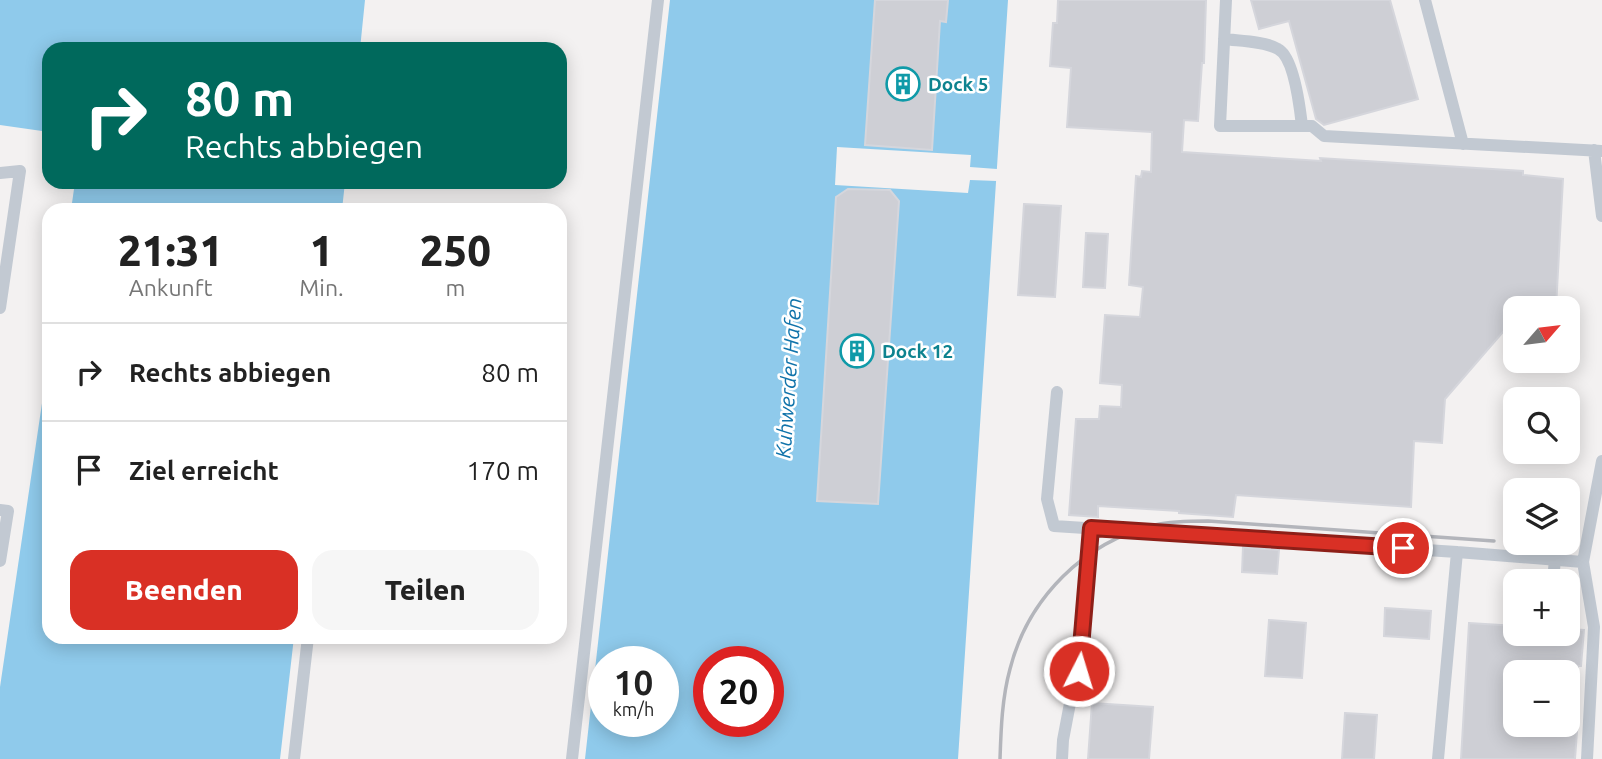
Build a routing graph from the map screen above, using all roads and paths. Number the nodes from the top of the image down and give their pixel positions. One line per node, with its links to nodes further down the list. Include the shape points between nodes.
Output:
1 (658, 0): 22 (lane)
2 (1226, 0): 4 (lane)
3 (1424, 0): 6 (lane)
4 (1224, 39): 5 (lane, via 1269,45 1283,52 1290,64); 5 (lane, via 1220,125)
5 (1302, 126): 6 (lane, via 1312,126 1324,136)
6 (1463, 145): 7 (lane)
7 (1598, 150): 9 (lane)
8 (0, 173): 10 (lane, via 20,171)
9 (1602, 216)
10 (0, 308)
11 (1057, 392): 14 (lane, via 1047,499 1050,516 1054,526)
12 (1602, 461): 18 (lane)
13 (0, 510): 17 (lane, via 8,511)
14 (1091, 528): 15 (lane); 23 (lane, via 1079,671)
15 (1457, 552): 16 (lane); 24 (lane)
16 (1555, 559): 18 (lane); 19 (lane)
17 (0, 561)
18 (1583, 562): 25 (lane, via 1594,627)
19 (1554, 569)
20 (307, 644): 21 (lane)
21 (294, 759)
22 (572, 759)
23 (1062, 759)
24 (1438, 759)
25 (1587, 759)

